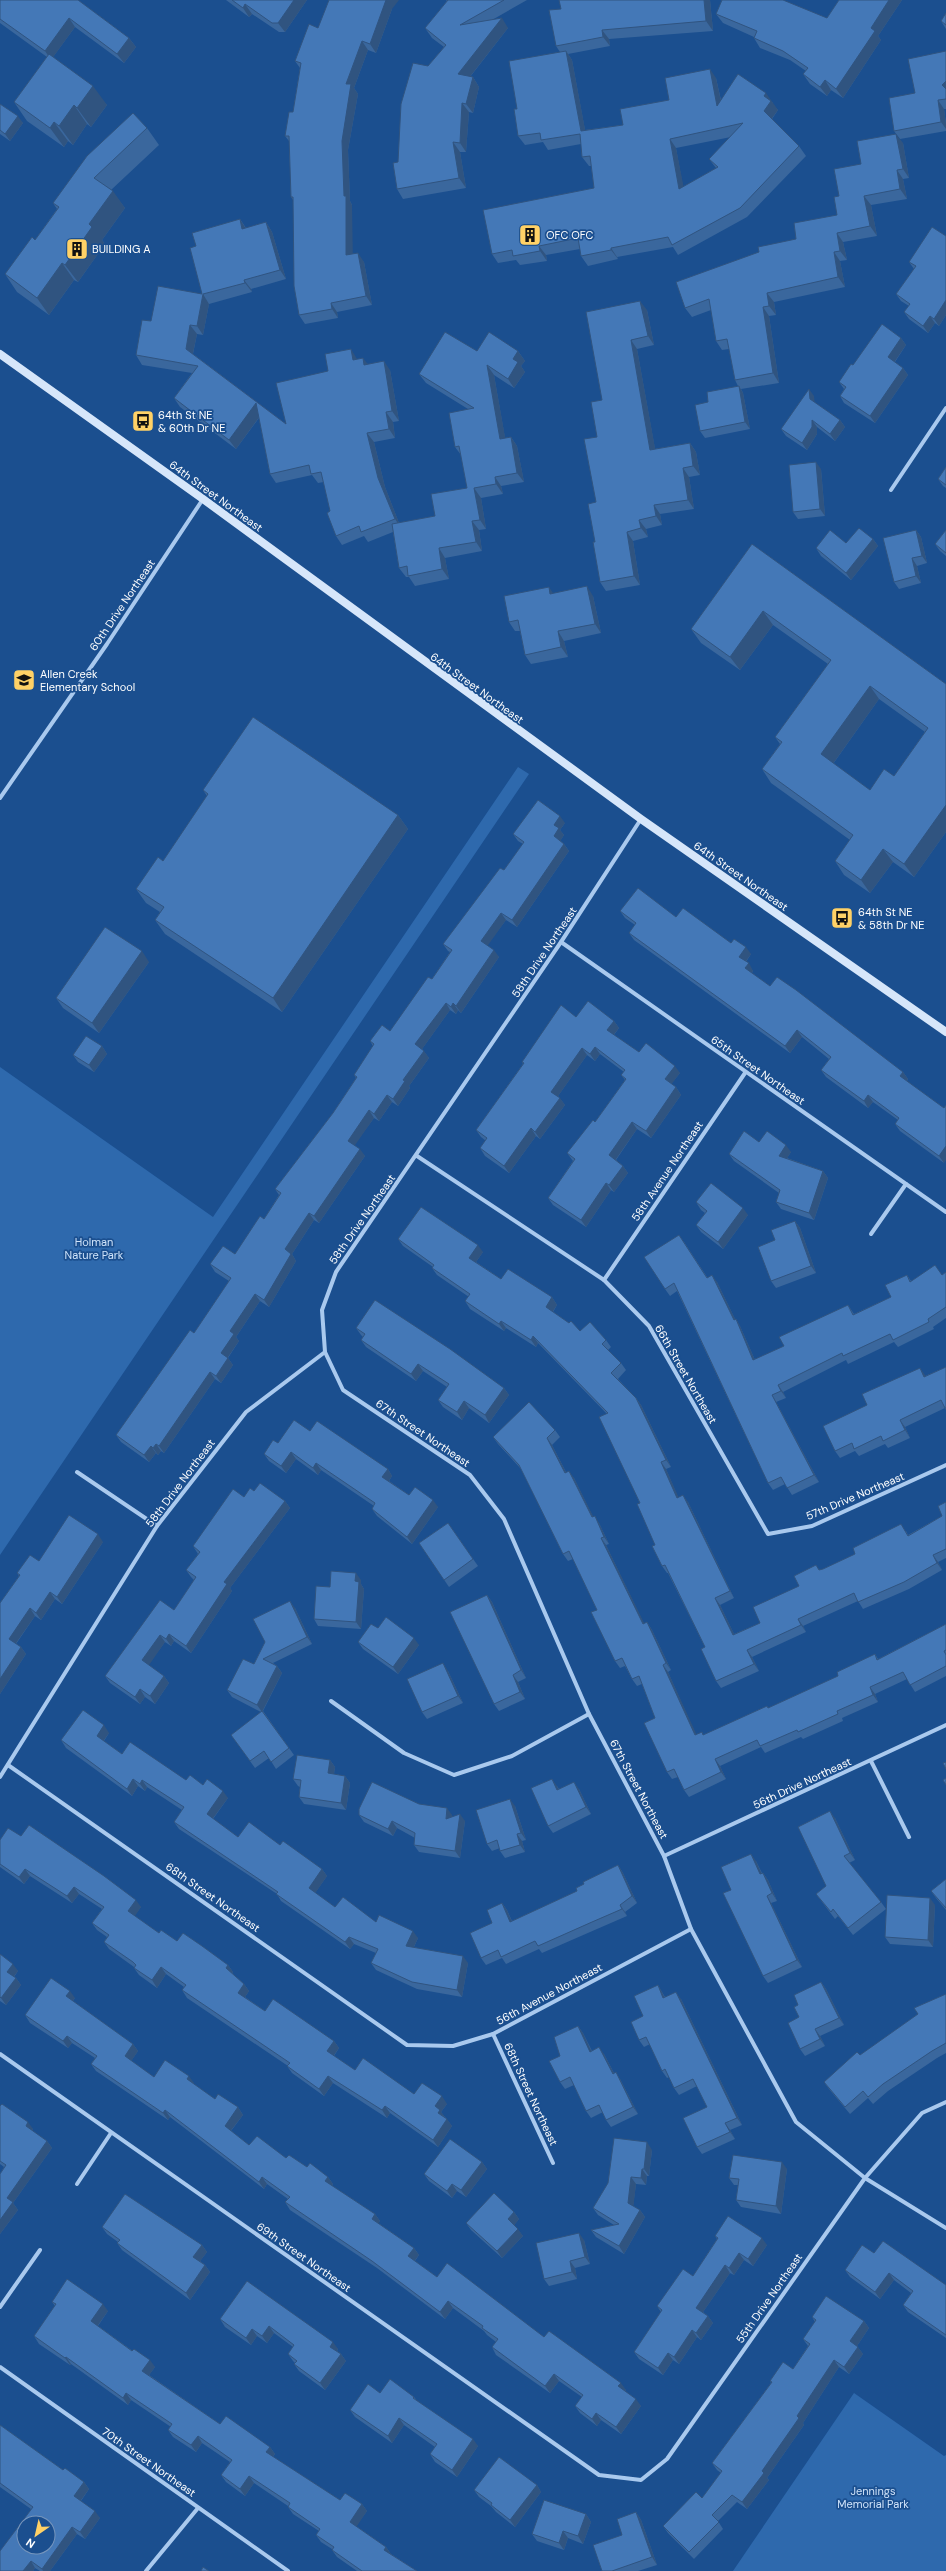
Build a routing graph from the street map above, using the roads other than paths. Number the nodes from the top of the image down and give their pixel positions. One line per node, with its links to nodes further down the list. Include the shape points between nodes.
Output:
1 (0, 354): 4 (main road, 64th Street Northeast)
2 (946, 408): 3 (street)
3 (891, 490)
4 (203, 499): 5 (street, 60th Drive Northeast, via 107,644); 6 (main road, 64th Street Northeast)
5 (0, 798)
6 (641, 819): 7 (street, 58th Drive Northeast); 8 (main road, 64th Street Northeast)
7 (561, 942): 9 (street, 65th Street Northeast); 10 (street, 58th Drive Northeast)
8 (946, 1032)
9 (745, 1072): 11 (street, 65th Street Northeast); 14 (street, 58th Avenue Northeast)
10 (417, 1156): 14 (street, 66th Street Northeast); 15 (street, 58th Drive Northeast, via 336,1272 322,1310)
11 (906, 1184): 12 (street, 65th Street Northeast); 13 (street)
12 (946, 1212)
13 (871, 1234)
14 (604, 1280): 19 (street, 66th Street Northeast, via 649,1326)
15 (325, 1352): 18 (street, 58th Drive Northeast, via 246,1412); 21 (street, 67th Street Northeast, via 343,1390 470,1476 504,1519)
16 (946, 1465): 19 (street, 57th Drive Northeast, via 812,1526)
17 (76, 1472): 18 (street)
18 (157, 1526): 24 (street, 58th Drive Northeast)
19 (768, 1534)
20 (331, 1701): 21 (street, via 404,1753 454,1775 512,1756)
21 (589, 1714): 27 (street, 67th Street Northeast)
22 (946, 1725): 23 (street, 56th Drive Northeast)
23 (871, 1761): 26 (street); 27 (street, 56th Drive Northeast)
24 (8, 1765): 25 (street, 58th Drive Northeast); 30 (street, 68th Street Northeast)
25 (0, 1777)
26 (910, 1836)
27 (664, 1856): 28 (street, 67th Street Northeast)
28 (691, 1929): 29 (street, 56th Avenue Northeast); 35 (street, 67th Street Northeast, via 796,2122)
29 (493, 2034): 30 (street, 56th Avenue Northeast, via 453,2046); 34 (street, 68th Street Northeast)
30 (406, 2045)
31 (0, 2054): 33 (street, 69th Street Northeast)
32 (946, 2102): 35 (street, 55th Drive Northeast, via 922,2114)
33 (111, 2133): 36 (street); 41 (street, 69th Street Northeast)
34 (553, 2163)
35 (865, 2178): 37 (street, 67th Street Northeast); 41 (street, 55th Drive Northeast, via 667,2459 641,2480)
36 (77, 2184)
37 (946, 2228)
38 (40, 2250): 39 (street)
39 (0, 2307)
40 (0, 2367): 42 (street, 70th Street Northeast)
41 (599, 2475)
42 (198, 2508): 43 (street); 44 (street, 70th Street Northeast)
43 (146, 2571)
44 (288, 2571)

